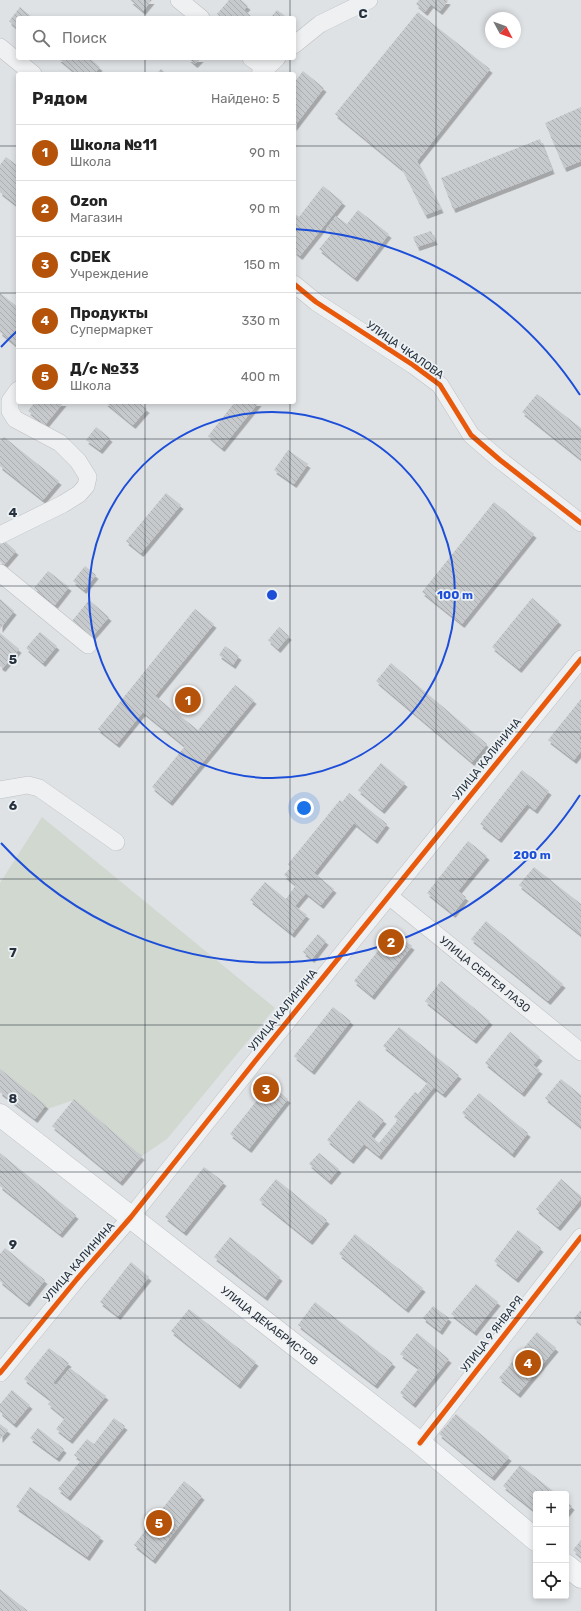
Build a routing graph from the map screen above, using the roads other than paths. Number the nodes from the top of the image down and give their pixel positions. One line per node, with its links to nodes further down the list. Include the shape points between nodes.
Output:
1 (178, 0): 3 (street)
2 (369, 0): 4 (street, via 320,24)
3 (198, 16)
4 (296, 43)
5 (0, 47): 6 (street)
6 (31, 72)
7 (296, 286): 9 (street, УЛИЦА ЧКАЛОВА, via 440,386 471,435)
8 (16, 393): 10 (street, via 10,401 10,411 15,419 60,443 78,461 88,477 86,486 79,494)
9 (581, 523)
10 (0, 535)
11 (0, 573): 12 (street)
12 (88, 645)
13 (581, 659): 16 (street, УЛИЦА КАЛИНИНА)
14 (0, 790): 15 (street, via 28,785 39,788)
15 (116, 842)
16 (389, 896): 17 (street, УЛИЦА СЕРГЕЯ ЛАЗО); 19 (street, УЛИЦА КАЛИНИНА)
17 (581, 1052)
18 (0, 1115): 19 (main road, УЛИЦА ДЕКАБРИСТОВ)
19 (131, 1217): 21 (street, УЛИЦА КАЛИНИНА); 22 (main road, УЛИЦА ДЕКАБРИСТОВ)
20 (581, 1237): 22 (street, УЛИЦА 9 ЯНВАРЯ)
21 (0, 1373)
22 (420, 1443): 23 (main road, УЛИЦА ДЕКАБРИСТОВ)
23 (533, 1537)
24 (569, 1568): 25 (main road)
25 (581, 1578)

